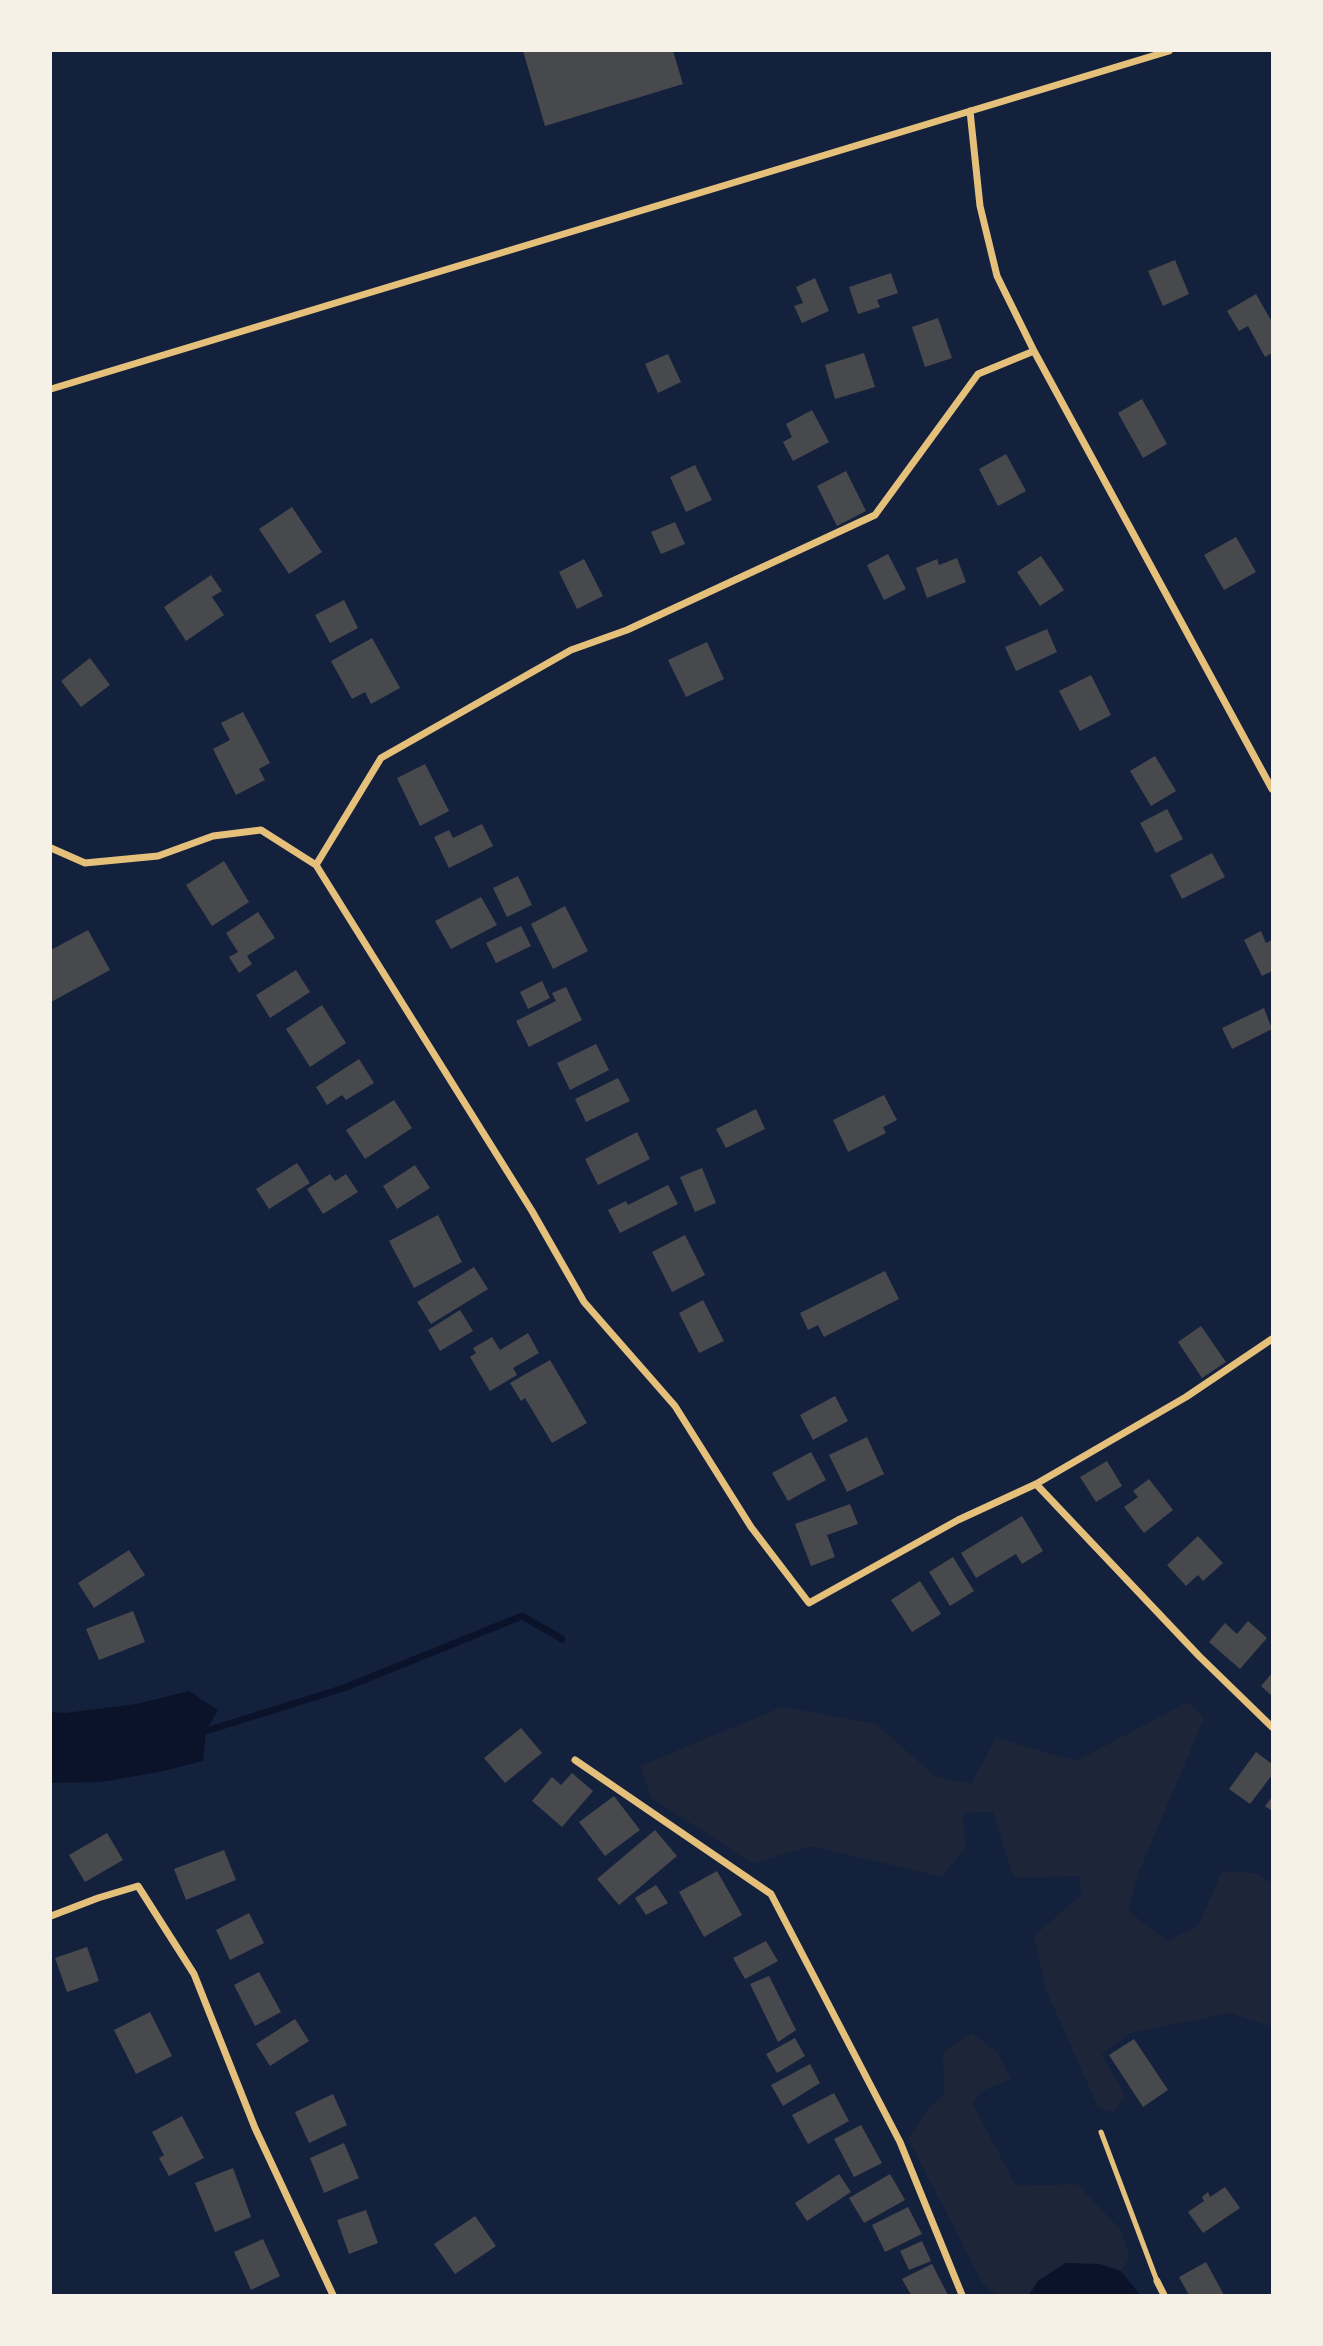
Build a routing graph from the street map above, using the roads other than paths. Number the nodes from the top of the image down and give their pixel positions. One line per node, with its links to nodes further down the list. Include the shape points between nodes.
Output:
1 (1169, 51): 2 (street)
2 (970, 111): 3 (street, via 980,206 997,276); 4 (street)
3 (1034, 351): 5 (street); 7 (street, via 978,374 874,515 627,630 571,650 382,758)
4 (51, 389)
5 (1272, 789)
6 (51, 848): 7 (street, via 85,863 158,856 213,836 261,830)
7 (316, 865): 9 (street, via 533,1211 584,1302 675,1406 751,1527 809,1603 958,1520)
8 (1272, 1339): 9 (street, via 1186,1397)
9 (1035, 1484): 10 (street)
10 (1272, 1727)
11 (575, 1760): 16 (street, via 771,1894 900,2142)
12 (51, 1916): 15 (street, via 138,1886 194,1974 254,2129)
13 (1101, 2132): 14 (lane)
14 (1157, 2281): 17 (street)
15 (333, 2295)
16 (962, 2295)
17 (1164, 2295)

